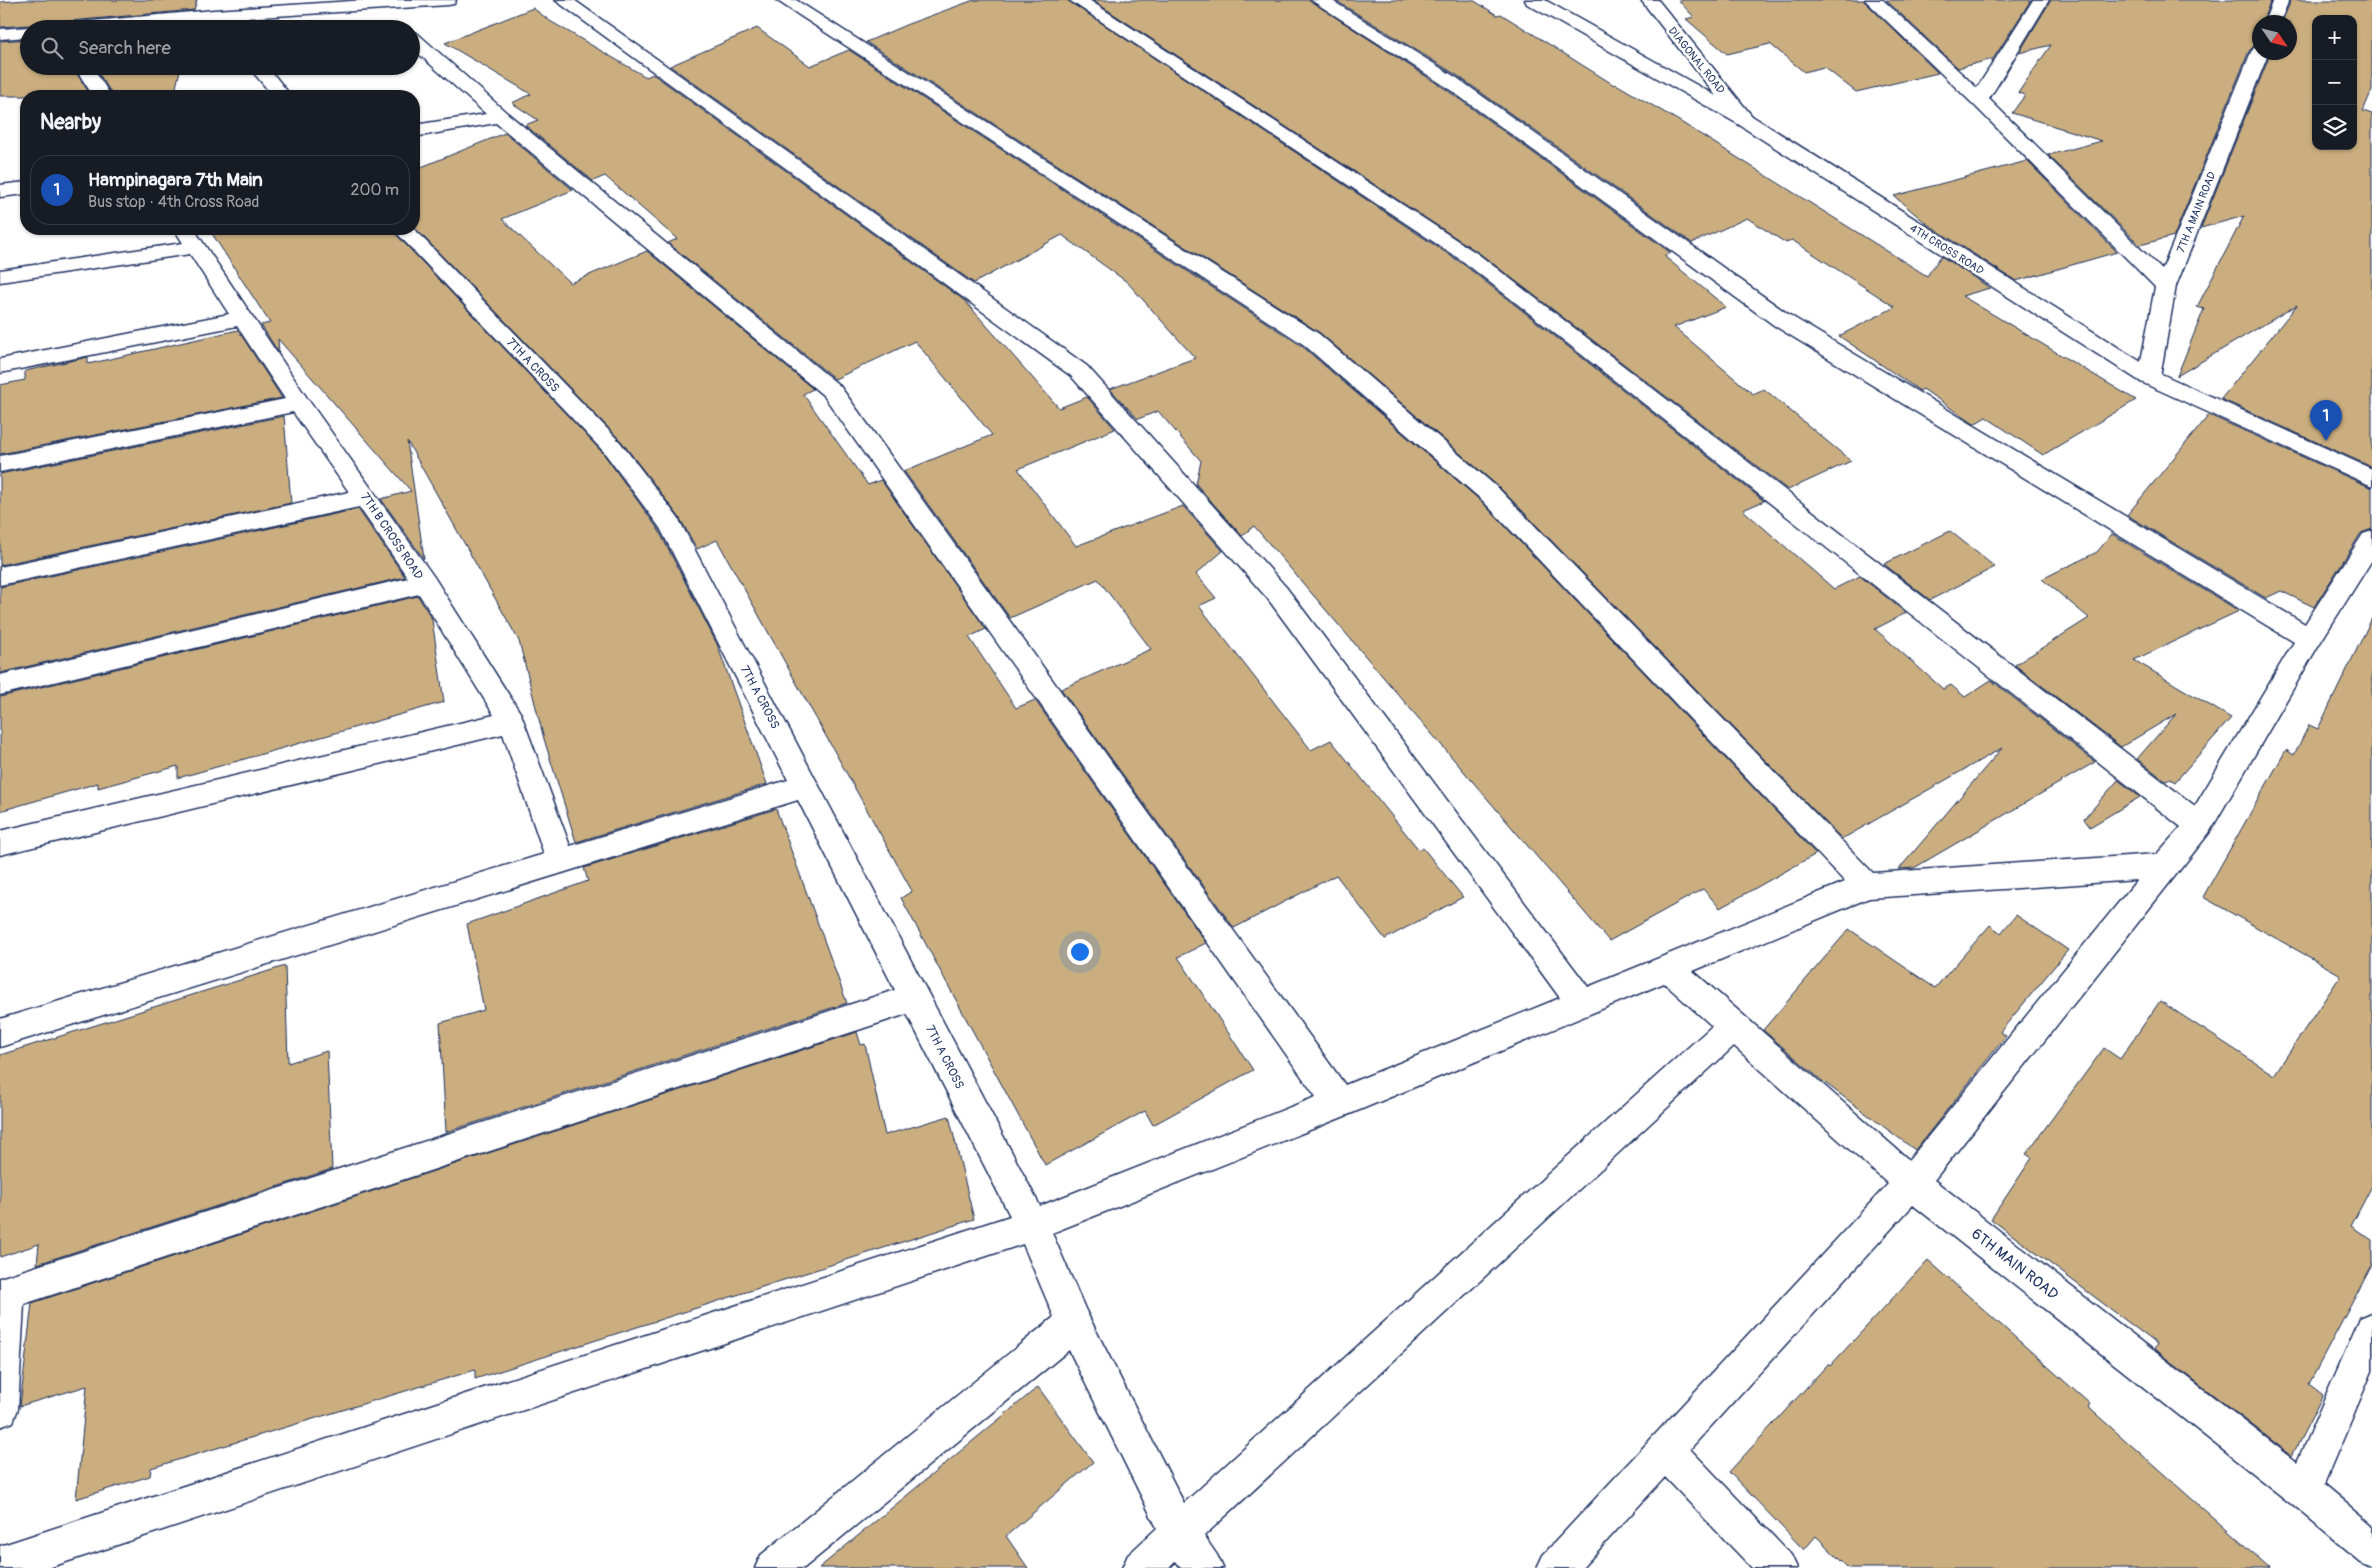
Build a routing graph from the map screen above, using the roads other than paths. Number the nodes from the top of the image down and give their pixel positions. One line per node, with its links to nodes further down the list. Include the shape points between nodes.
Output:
1 (448, 0): 11 (street)
2 (563, 0): 56 (street, via 1079,371 1277,593)
3 (784, 0): 53 (street, via 1311,339 1491,495)
4 (1077, 0): 49 (street, via 1471,258)
5 (1319, 0): 45 (street, via 1451,82 1784,321)
6 (1533, 0): 27 (street, 4TH CROSS ROAD)
7 (1649, 0): 27 (street, DIAGONAL ROAD)
8 (1873, 0): 25 (street)
9 (2041, 0): 25 (street)
10 (2281, 0): 13 (street)
11 (371, 2): 12 (street); 16 (street)
12 (214, 15): 14 (street); 15 (street)
13 (2275, 15)
14 (159, 20)
15 (218, 20)
16 (392, 20)
17 (20, 33): 18 (street)
18 (0, 34)
19 (420, 45): 26 (street)
20 (2257, 60): 34 (street, 7TH A MAIN ROAD)
21 (89, 75): 23 (street)
22 (264, 75): 24 (street)
23 (98, 90)
24 (277, 90)
25 (1979, 100): 34 (street)
26 (500, 117): 28 (street); 59 (street, via 832,391)
27 (1745, 120): 37 (street, 4TH CROSS ROAD)
28 (420, 130)
29 (20, 189): 30 (street)
30 (0, 191)
31 (409, 235): 48 (street, 7TH A CROSS, via 612,447 670,524)
32 (190, 238): 33 (street); 35 (street, 7TH B CROSS ROAD)
33 (0, 276)
34 (2166, 286): 37 (street, 7TH A MAIN ROAD)
35 (242, 318): 36 (street); 38 (street, 7TH B CROSS ROAD)
36 (0, 366)
37 (2149, 377): 40 (street, 4TH CROSS ROAD)
38 (298, 403): 39 (street); 41 (street, 7TH B CROSS ROAD)
39 (0, 464)
40 (2372, 478)
41 (366, 497): 43 (street); 44 (street, 7TH B CROSS ROAD)
42 (2372, 540): 45 (street)
43 (0, 576)
44 (425, 583): 46 (street); 47 (street, 7TH B CROSS ROAD)
45 (2309, 639): 49 (street)
46 (0, 685)
47 (512, 722): 50 (street); 51 (street, 7TH B CROSS ROAD)
48 (806, 786): 51 (street); 55 (street, 7TH A CROSS)
49 (2199, 826): 52 (street)
50 (0, 844)
51 (562, 862): 58 (street)
52 (2165, 866): 53 (street); 60 (street)
53 (1867, 886): 54 (street)
54 (1668, 968): 56 (street); 57 (street, 6TH MAIN ROAD)
55 (914, 998): 61 (street, 7TH A CROSS); 62 (street)
56 (1582, 1003): 59 (street)
57 (1734, 1026): 60 (street, 6TH MAIN ROAD); 68 (street)
58 (0, 1033)
59 (1339, 1103): 61 (street)
60 (1911, 1183): 66 (street); 67 (street, 6TH MAIN ROAD)
61 (1032, 1225): 63 (street, 7TH A CROSS); 70 (street)
62 (4, 1293): 65 (street)
63 (1074, 1323): 68 (street, 7TH A CROSS); 71 (street)
64 (2372, 1330): 67 (street)
65 (0, 1409)
66 (1665, 1450): 74 (street); 75 (street)
67 (2303, 1490): 69 (street, 6TH MAIN ROAD)
68 (1180, 1534): 72 (street); 73 (street, 7TH A CROSS)
69 (2372, 1548)
70 (0, 1565)
71 (774, 1568)
72 (1141, 1568)
73 (1204, 1568)
74 (1556, 1568)
75 (1778, 1568)

